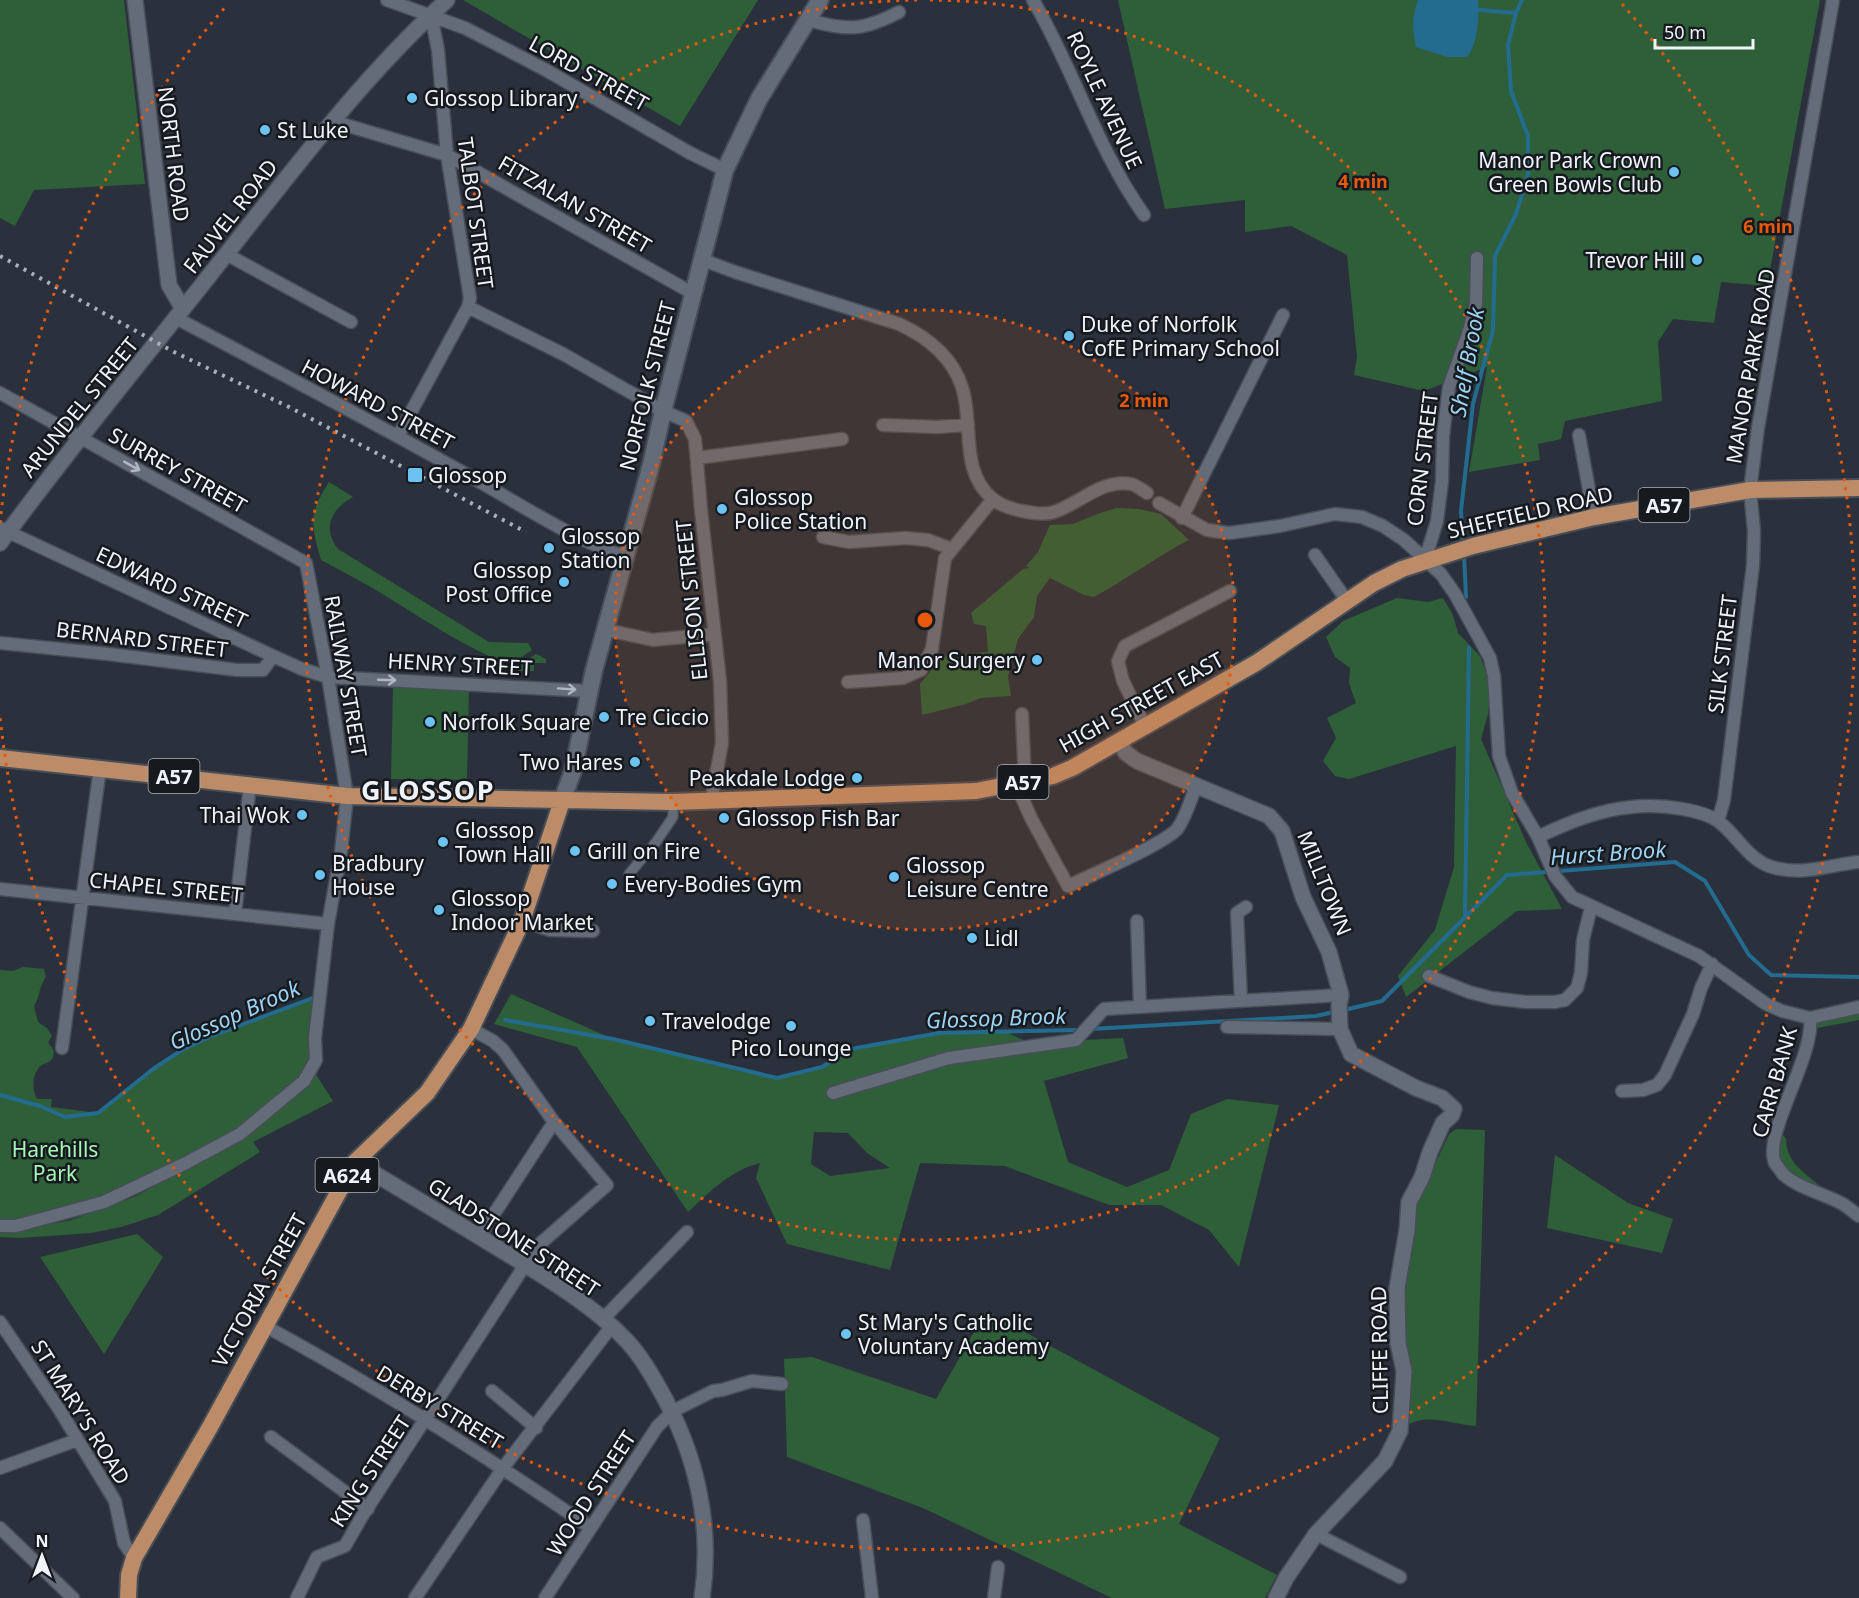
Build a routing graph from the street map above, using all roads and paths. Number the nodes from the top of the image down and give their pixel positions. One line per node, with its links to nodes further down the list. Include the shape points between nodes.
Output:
1 (135, 0): 20 (street, NORTH ROAD, via 169,285)
2 (387, 0): 8 (street, LORD STREET)
3 (447, 0): 8 (street, FAUVEL ROAD)
4 (820, 0): 9 (main road, NORFOLK STREET)
5 (1034, 0): 13 (street, ROYLE AVENUE, via 1124,187)
6 (1833, 0): 32 (street, MANOR PARK ROAD)
7 (899, 12): 9 (street, via 865,27 841,28)
8 (431, 15): 10 (street, FAUVEL ROAD); 11 (street, TALBOT STREET); 12 (street, LORD STREET, via 544,69)
9 (807, 20): 12 (main road, NORFOLK STREET, via 759,99)
10 (332, 122): 11 (street, FITZALAN STREET); 14 (street, FAUVEL ROAD)
11 (447, 155): 17 (street, FITZALAN STREET); 18 (street, TALBOT STREET, via 470,298)
12 (725, 170): 16 (main road, NORFOLK STREET)
13 (1144, 215)
14 (226, 254): 20 (street, FAUVEL ROAD); 21 (street)
15 (1477, 258): 43 (street, CORN STREET, via 1476,304 1449,387 1437,521)
16 (703, 260): 17 (main road, NORFOLK STREET); 25 (street, via 877,316 919,334 938,348 952,367 962,386)
17 (694, 294): 23 (main road, NORFOLK STREET)
18 (468, 307): 23 (street, ELLISON STREET, via 563,354); 27 (street, TALBOT STREET)
19 (1283, 315): 37 (street)
20 (177, 318): 27 (street, HOWARD STREET); 28 (street, ARUNDEL STREET)
21 (351, 322)
22 (0, 393): 28 (street, SURREY STREET)
23 (663, 411): 30 (street, ELLISON STREET, via 686,421 695,439); 42 (main road, NORFOLK STREET)
24 (882, 424): 25 (street)
25 (968, 425): 34 (street, via 974,472)
26 (1579, 435): 36 (street)
27 (398, 436): 42 (street, HOWARD STREET, via 563,528)
28 (81, 438): 38 (street, ARUNDEL STREET); 44 (street, SURREY STREET, one-way to 44)
29 (842, 439): 30 (street)
30 (697, 458): 48 (street, ELLISON STREET)
31 (1859, 488): 32 (main road, SHEFFIELD ROAD / A57)
32 (1750, 490): 36 (main road, SHEFFIELD ROAD / A57); 66 (street, SILK STREET, via 1753,565 1724,800)
33 (1147, 493): 34 (street, via 1132,484 1119,484 1052,513 1035,514 1011,509)
34 (993, 499): 40 (street)
35 (1159, 503): 37 (street)
36 (1594, 517): 43 (main road, SHEFFIELD ROAD / A57)
37 (1182, 518): 43 (street, via 1207,530 1228,533 1335,514 1362,517 1404,540)
38 (3, 534): 50 (street, EDWARD STREET)
39 (823, 537): 40 (street, via 849,542 928,540)
40 (952, 549): 52 (street, via 942,569 932,649 921,670 903,678)
41 (1315, 555): 46 (street)
42 (625, 557): 47 (main road, NORFOLK STREET)
43 (1425, 560): 46 (main road, HIGH STREET EAST / A57, via 1374,583); 67 (street, via 1455,594 1490,658 1499,756 1512,793)
44 (306, 563): 51 (street, RAILWAY STREET)
45 (1230, 591): 55 (street, via 1125,646 1118,661 1123,681)
46 (1347, 602): 55 (main road, HIGH STREET EAST / A57, via 1256,663)
47 (607, 630): 48 (street, via 653,640); 53 (main road, NORFOLK STREET)
48 (714, 634): 65 (street, ELLISON STREET, via 722,743)
49 (0, 643): 50 (street, BERNARD STREET, via 237,670 263,670)
50 (273, 656): 51 (street, EDWARD STREET)
51 (328, 677): 53 (street, HENRY STREET, one-way to 53); 62 (street, RAILWAY STREET)
52 (848, 682)
53 (589, 691): 63 (main road, NORFOLK STREET, via 573,771)
54 (1022, 714): 59 (street)
55 (1146, 728): 56 (main road, HIGH STREET EAST / A57)
56 (1120, 743): 59 (main road, HIGH STREET EAST / A57, via 1053,776); 61 (street, MILLTOWN, via 1137,762)
57 (0, 758): 58 (main road, A57)
58 (100, 768): 60 (main road, A57); 71 (street)
59 (1021, 783): 61 (street, via 1031,818 1068,886 1177,830); 65 (main road, HIGH STREET EAST / A57, via 976,792)
60 (250, 785): 62 (main road, A57); 74 (street)
61 (1196, 786): 82 (street, MILLTOWN, via 1269,816 1282,831 1303,897 1329,952)
62 (347, 796): 63 (main road, A57); 77 (street, RAILWAY STREET)
63 (562, 801): 64 (main road, HIGH STREET EAST / A57); 75 (main road, VICTORIA STREET / A624)
64 (673, 802): 65 (main road, HIGH STREET EAST / A57); 69 (street, via 673,817)
65 (711, 802)
66 (1718, 821): 67 (street, via 1694,810 1663,805 1631,806 1580,818); 68 (street, via 1767,866 1795,872)
67 (1538, 837): 73 (street, via 1556,876 1572,897)
68 (1859, 862)
69 (629, 874)
70 (0, 889): 71 (street, CHAPEL STREET)
71 (84, 899): 74 (street, CHAPEL STREET); 89 (street)
72 (1246, 907): 81 (street, via 1237,913)
73 (1591, 907): 79 (street); 80 (street, via 1577,988 1565,1000 1526,1002 1492,998)
74 (235, 914): 77 (street, CHAPEL STREET)
75 (522, 921): 78 (street, via 550,930); 88 (main road, VICTORIA STREET / A624)
76 (1137, 921): 83 (street)
77 (328, 924): 95 (street, RAILWAY STREET, via 316,1060 304,1081 240,1134 131,1191 16,1226)
78 (594, 931)
79 (1712, 964): 85 (street, via 1766,1004); 90 (street, via 1665,1075 1657,1085)
80 (1430, 976)
81 (1241, 1001): 82 (street); 83 (street)
82 (1340, 1001): 87 (street, MILLTOWN)
83 (1140, 1007): 91 (street, via 1104,1009 1076,1040 949,1058)
84 (1859, 1007): 85 (street)
85 (1810, 1018): 94 (street, CARR BANK, via 1812,1029 1774,1141 1774,1162 1785,1176 1842,1203)
86 (1227, 1027): 87 (street)
87 (1340, 1027): 115 (street, CLIFFE ROAD, via 1351,1054 1442,1098 1455,1109 1443,1123 1409,1202 1397,1288 1398,1343 1404,1371 1400,1431 1385,1461)
88 (471, 1029): 92 (street, via 503,1050); 93 (main road, VICTORIA STREET / A624, via 427,1093)
89 (62, 1048)
90 (1622, 1091)
91 (833, 1093)
92 (554, 1122): 97 (street); 98 (street, KING STREET, via 607,1185 533,1250)
93 (355, 1162): 97 (street, GLADSTONE STREET); 101 (main road, VICTORIA STREET / A624)
94 (1859, 1216)
95 (0, 1226)
96 (687, 1232): 100 (street)
97 (479, 1237): 98 (street, GLADSTONE STREET)
98 (524, 1264): 100 (street, GLADSTONE STREET, via 570,1293); 105 (street, KING STREET)
99 (0, 1322): 108 (street, ST MARY'S ROAD)
100 (607, 1323): 104 (street, GLADSTONE STREET, via 637,1352); 106 (street)
101 (265, 1326): 105 (street, DERBY STREET); 116 (main road, VICTORIA STREET / A624)
102 (782, 1384): 104 (street, WOOD STREET, via 744,1382 713,1391)
103 (492, 1390): 106 (street)
104 (673, 1412): 114 (street, WOOD STREET, via 657,1427); 124 (street, GLADSTONE STREET, via 696,1472 702,1504 706,1551)
105 (426, 1420): 110 (street, DERBY STREET); 111 (street, KING STREET)
106 (536, 1428): 110 (street)
107 (271, 1437): 111 (street)
108 (77, 1440): 109 (street); 116 (street, ST MARY'S ROAD, via 114,1501 124,1544)
109 (0, 1468)
110 (503, 1468): 114 (street, DERBY STREET); 122 (street)
111 (368, 1509): 121 (street, KING STREET, via 345,1546 317,1557)
112 (863, 1520): 125 (street)
113 (0, 1528): 120 (street)
114 (591, 1528): 123 (street, WOOD STREET)
115 (1316, 1534): 118 (street); 127 (street, CLIFFE ROAD)
116 (134, 1558): 119 (main road, A624)
117 (998, 1567): 126 (street)
118 (1400, 1577)
119 (125, 1596)
120 (73, 1598)
121 (297, 1598)
122 (415, 1598)
123 (545, 1598)
124 (702, 1598)
125 (872, 1598)
126 (994, 1598)
127 (1276, 1598)

